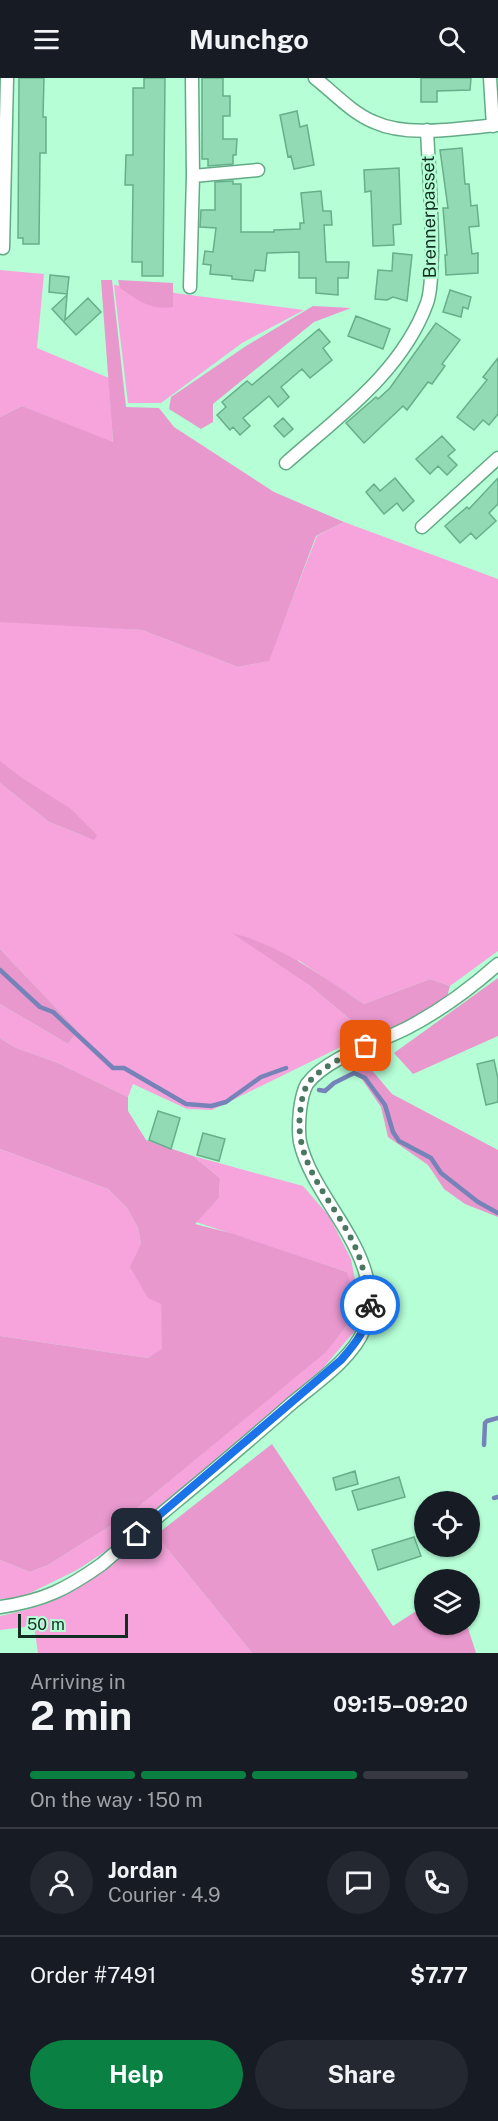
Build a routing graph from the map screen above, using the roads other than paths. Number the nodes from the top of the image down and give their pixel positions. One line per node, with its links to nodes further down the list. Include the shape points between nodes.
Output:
1 (7, 78): 9 (street)
2 (192, 78): 8 (street)
3 (315, 78): 6 (street, Brennerpasset, via 373,122 409,131)
4 (490, 78): 5 (street, Brennerpasset)
5 (495, 125): 6 (street, Brennerpasset)
6 (427, 130): 12 (street, Brennerpasset, via 432,218 428,302 411,338 383,376)
7 (258, 170): 8 (street)
8 (193, 176): 10 (street)
9 (3, 248)
10 (190, 287)
11 (498, 458): 13 (street)
12 (286, 463)
13 (422, 527)
14 (498, 964): 15 (street, via 441,1008 328,1066 307,1085 299,1124 307,1165 357,1250 366,1277 370,1307 356,1343 280,1414 102,1564 55,1594)
15 (0, 1607)

